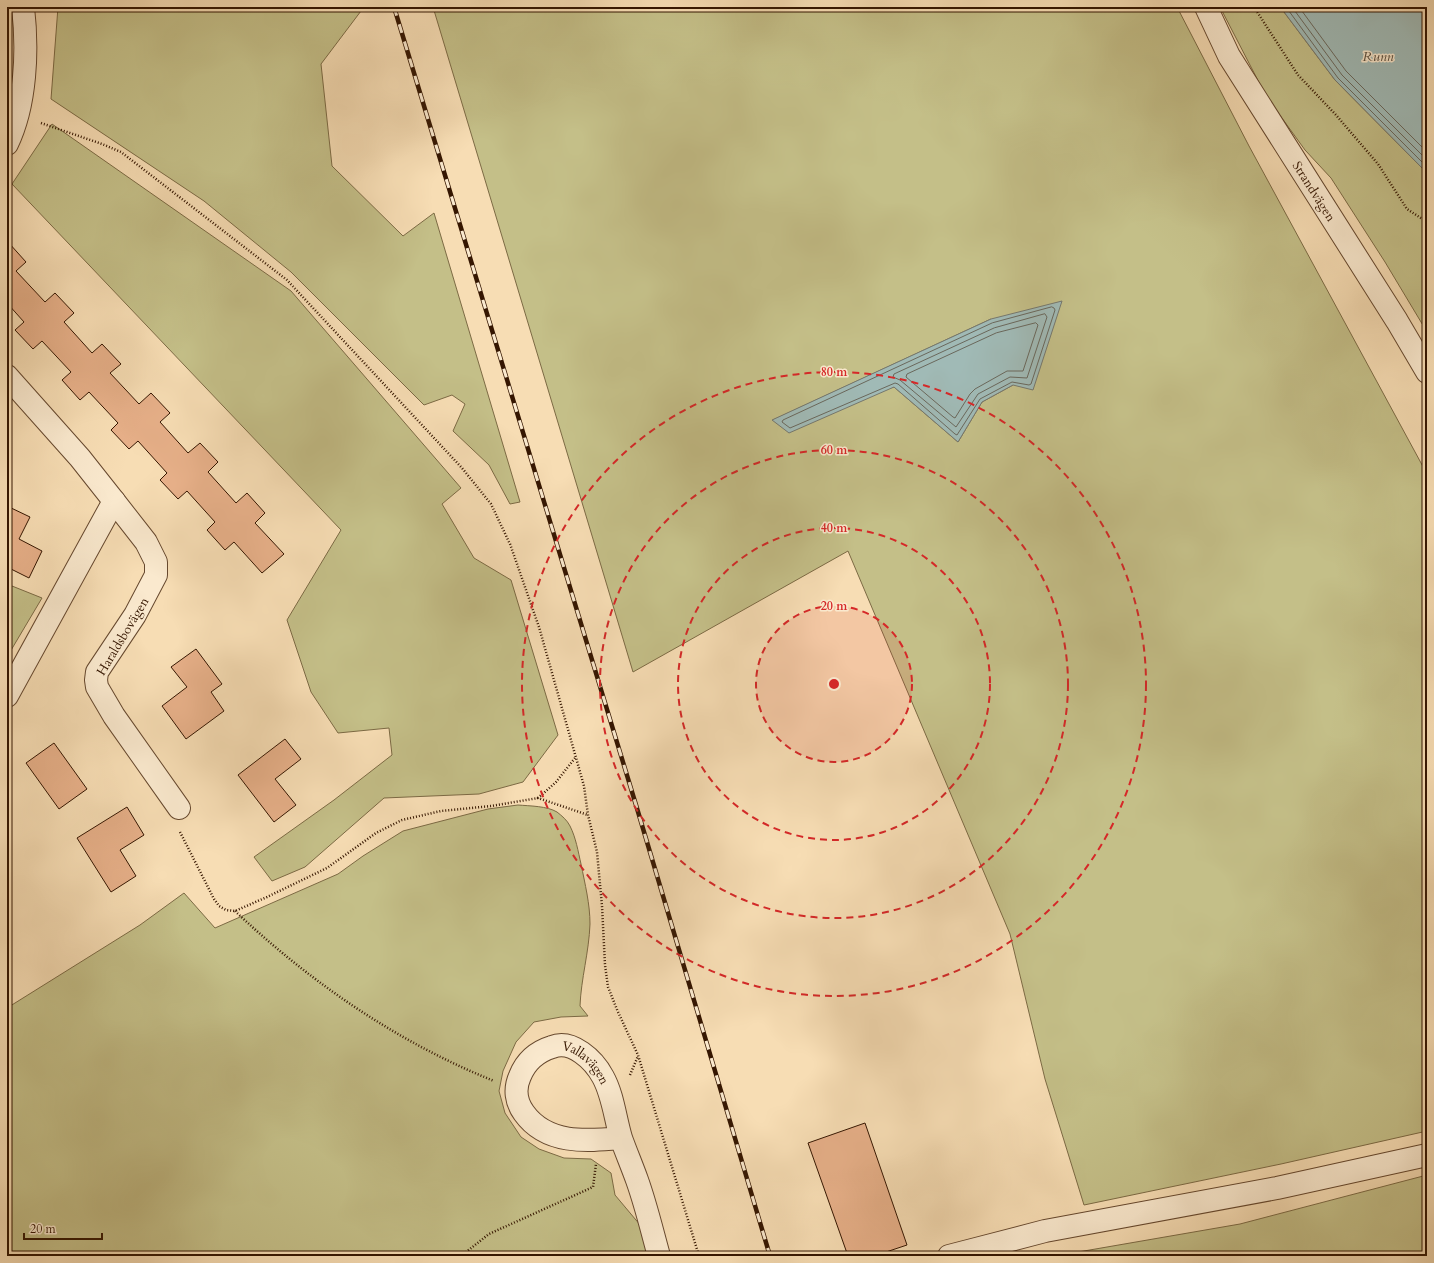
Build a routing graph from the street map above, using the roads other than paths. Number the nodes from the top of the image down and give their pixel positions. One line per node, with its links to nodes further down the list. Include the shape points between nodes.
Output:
1 (23, 7): 3 (street, via 24,80 18,115)
2 (1206, 7): 4 (street, Strandvägen, via 1229,56)
3 (7, 144)
4 (1427, 372)
5 (7, 376): 6 (street, Haraldsbovägen, via 80,458)
6 (114, 502): 7 (street); 8 (street, Haraldsbovägen, via 146,542 157,570 135,615 96,672 97,687 114,716)
7 (7, 696)
8 (179, 808)
9 (621, 1138): 9 (street, Vallavägen, via 603,1077 584,1054 565,1046 554,1046 541,1050 523,1068 516,1091 519,1107 541,1130 570,1139); 11 (street, Vallavägen, via 637,1181)
10 (1427, 1155): 12 (street, via 1277,1188 1045,1231)
11 (659, 1256)
12 (949, 1256)

